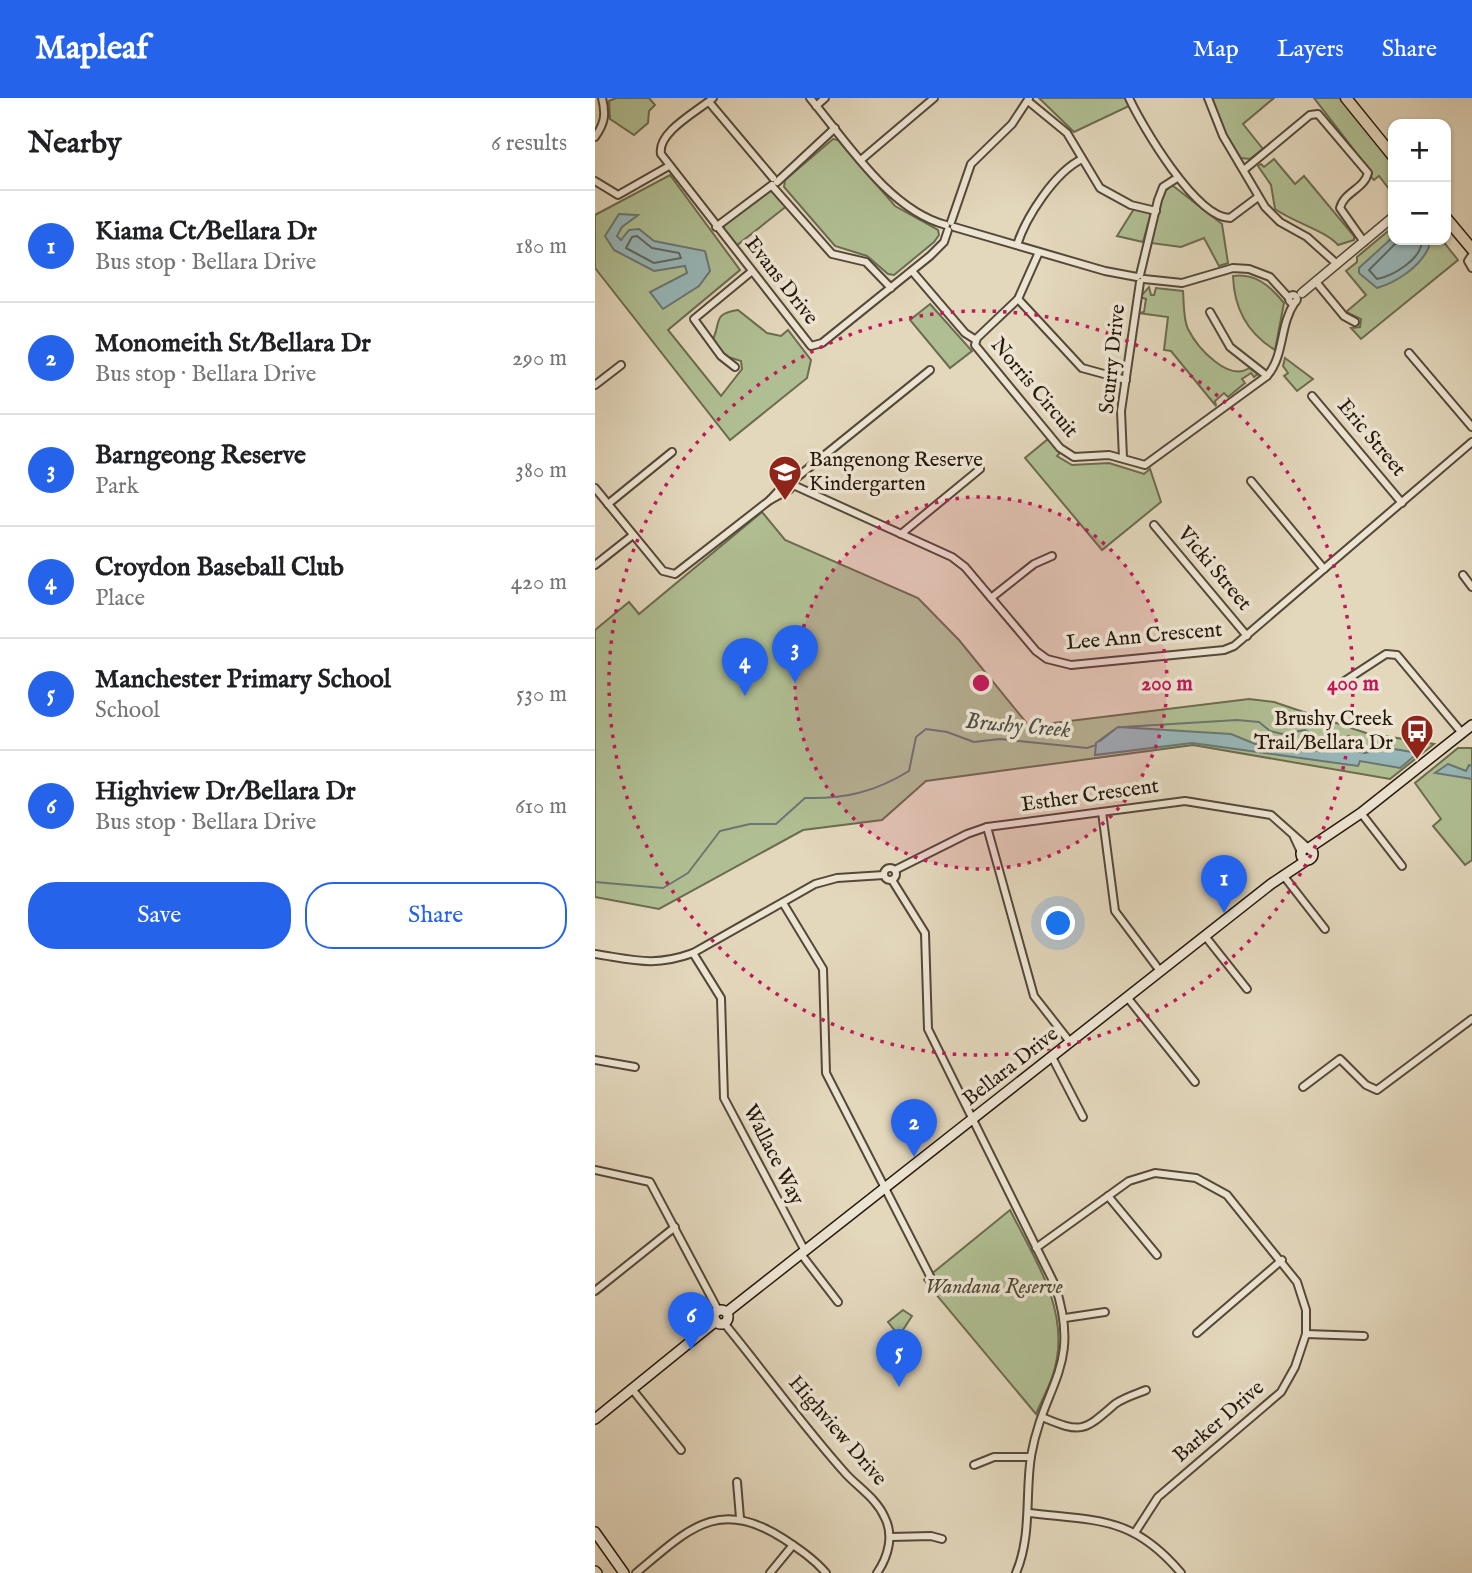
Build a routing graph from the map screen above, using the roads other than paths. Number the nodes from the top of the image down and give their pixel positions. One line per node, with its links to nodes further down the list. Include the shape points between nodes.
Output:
1 (602, 98): 12 (street, via 603,126)
2 (810, 98): 10 (street)
3 (825, 98): 10 (street)
4 (934, 98): 14 (street)
5 (1129, 98): 18 (street)
6 (1208, 98): 17 (street, via 1223,136)
7 (1346, 98): 13 (main road)
8 (1029, 99): 15 (street, via 1063,127); 25 (street, Evans Drive, via 1012,124 971,164)
9 (711, 100): 16 (street, via 664,140 660,150); 20 (street)
10 (816, 106): 11 (street)
11 (835, 128): 14 (street); 20 (street)
12 (595, 137)
13 (1388, 150)
14 (862, 159): 25 (street, via 907,208)
15 (1082, 159): 22 (street, via 1104,191); 28 (street, via 1070,166 1043,198 1025,226)
16 (669, 166): 19 (street, via 618,195); 26 (street, Evans Drive)
17 (1245, 169): 21 (street); 27 (street, via 1310,115 1318,114 1368,173 1340,205)
18 (1177, 178): 21 (street, via 1226,219); 22 (street, Scurry Drive, via 1163,187)
19 (595, 181)
20 (773, 182): 26 (street); 38 (street, via 832,254 866,262)
21 (1258, 197): 32 (street, via 1274,218 1307,237)
22 (1156, 211): 36 (street, Scurry Drive)
23 (1388, 221): 27 (street)
24 (1451, 224): 29 (main road)
25 (950, 226): 28 (street); 34 (street, Evans Drive, via 941,246)
26 (716, 227): 35 (street, Evans Drive)
27 (1365, 240): 32 (street)
28 (1020, 246): 30 (street)
29 (1472, 249)
30 (1038, 251): 36 (street); 40 (street, Norris Circuit)
31 (1472, 255): 33 (street, via 1468,261)
32 (1335, 265): 37 (street)
33 (1472, 268)
34 (912, 271): 38 (street, Evans Drive); 43 (street)
35 (751, 272): 38 (street, Evans Drive, via 814,346); 46 (street, via 694,319 721,356)
36 (1140, 278): 39 (street, via 1190,282 1241,268 1270,277); 49 (street, Scurry Drive)
37 (1316, 282): 39 (street); 42 (street)
38 (891, 288)
39 (1293, 297): 48 (street, via 1278,359)
40 (1017, 301): 43 (street, Norris Circuit); 49 (street, via 1082,368)
41 (1210, 312): 48 (street, via 1230,347)
42 (1355, 322)
43 (976, 340): 56 (street, Norris Circuit, via 977,348 1064,453)
44 (1409, 353): 52 (street)
45 (621, 365): 50 (street)
46 (735, 367)
47 (930, 370): 59 (street)
48 (1267, 376): 56 (street, Norris Circuit, via 1145,465)
49 (1126, 378): 56 (street, Scurry Drive)
50 (595, 385)
51 (1312, 396): 62 (street, Eric Street)
52 (1472, 427)
53 (1472, 442): 54 (street, Lee Ann Crescent)
54 (1469, 449): 62 (street, Lee Ann Crescent)
55 (673, 452): 61 (street)
56 (1121, 457)
57 (980, 469): 65 (street)
58 (1251, 481): 68 (street)
59 (791, 487): 64 (street, via 783,486 675,574 663,570); 65 (street, Lee Ann Crescent)
60 (595, 488): 61 (street)
61 (608, 503): 64 (street)
62 (1402, 503): 68 (street, Lee Ann Crescent)
63 (1154, 525): 72 (street, Vicki Street)
64 (633, 534): 67 (street)
65 (901, 534): 71 (street, Lee Ann Crescent, via 959,562)
66 (1052, 556): 71 (street, via 1034,564)
67 (595, 565)
68 (1324, 569): 72 (street, Lee Ann Crescent)
69 (1463, 575): 70 (street)
70 (1472, 587)
71 (991, 598): 72 (street, Lee Ann Crescent, via 1040,655 1064,664 1224,650)
72 (1247, 636)
73 (1337, 686): 75 (street, via 1386,654 1397,655)
74 (1472, 725): 75 (main road, Bellara Drive)
75 (1462, 733): 77 (main road, Bellara Drive)
76 (1101, 812): 78 (street, Esther Crescent); 79 (street, Esther Crescent, via 1185,801 1265,813 1292,832); 90 (street, via 1115,911)
77 (1361, 813): 79 (main road, Bellara Drive); 80 (street)
78 (987, 827): 81 (street, Esther Crescent); 94 (street, via 1034,996)
79 (1306, 852): 83 (main road, Bellara Drive)
80 (1402, 866)
81 (894, 870): 82 (street, Esther Crescent, via 888,869); 84 (street)
82 (884, 875): 84 (street); 85 (street, via 815,884)
83 (1283, 875): 86 (street); 87 (main road, Bellara Drive)
84 (892, 880): 101 (street, via 925,933 928,1029)
85 (783, 903): 88 (street); 103 (street, via 823,969 825,1073)
86 (1325, 929)
87 (1205, 936): 90 (main road, Bellara Drive); 91 (street)
88 (693, 953): 89 (street, via 655,963); 107 (street, Wallace Way, via 721,998 724,1098)
89 (595, 954)
90 (1160, 971): 92 (main road, Bellara Drive)
91 (1247, 989)
92 (1127, 997): 94 (main road, Bellara Drive); 98 (street)
93 (1472, 1019): 99 (street, via 1377,1090 1341,1059)
94 (1070, 1042): 95 (main road, Bellara Drive)
95 (1052, 1056): 100 (street); 101 (main road, Bellara Drive)
96 (595, 1060): 97 (street)
97 (635, 1068)
98 (1195, 1082)
99 (1303, 1087)
100 (1083, 1117)
101 (973, 1119): 103 (main road, Bellara Drive); 106 (street)
102 (595, 1170): 105 (street, via 650,1182)
103 (884, 1189): 107 (main road, Bellara Drive); 110 (street)
104 (1108, 1196): 106 (street, Barker Drive); 108 (street); 109 (street, Barker Drive, via 1129,1181 1155,1173 1196,1178 1227,1195)
105 (675, 1227): 111 (street); 113 (street)
106 (1036, 1248): 115 (street)
107 (803, 1252): 112 (street, Wallace Way); 113 (main road, Bellara Drive)
108 (1157, 1255)
109 (1282, 1260): 117 (street); 118 (street, Barker Drive, via 1297,1282 1306,1310)
110 (930, 1276)
111 (595, 1291)
112 (838, 1302)
113 (723, 1311): 116 (main road, via 728,1318)
114 (1105, 1312): 115 (street)
115 (1065, 1318): 122 (street, via 1063,1364)
116 (720, 1322): 120 (main road); 132 (street, Highview Drive, via 877,1504)
117 (1197, 1333)
118 (1306, 1334): 119 (street); 130 (street, Barker Drive, via 1281,1392 1159,1497)
119 (1364, 1336)
120 (632, 1389): 123 (main road); 124 (street)
121 (1146, 1390): 122 (street, via 1117,1403 1086,1429 1069,1429)
122 (1042, 1417): 125 (street)
123 (595, 1419)
124 (681, 1450)
125 (1031, 1457): 126 (street, via 995,1457); 128 (street)
126 (974, 1465)
127 (737, 1482): 129 (street)
128 (1029, 1513): 130 (street, via 1104,1522); 140 (street)
129 (740, 1518): 134 (street, via 763,1525); 136 (street, via 692,1529)
130 (1136, 1531): 141 (street)
131 (595, 1532): 135 (main road)
132 (890, 1537): 133 (street, via 931,1535); 139 (street)
133 (942, 1539)
134 (793, 1545): 137 (street); 138 (street)
135 (624, 1573)
136 (636, 1573)
137 (770, 1573)
138 (826, 1573)
139 (877, 1573)
140 (1016, 1573)
141 (1181, 1573)

